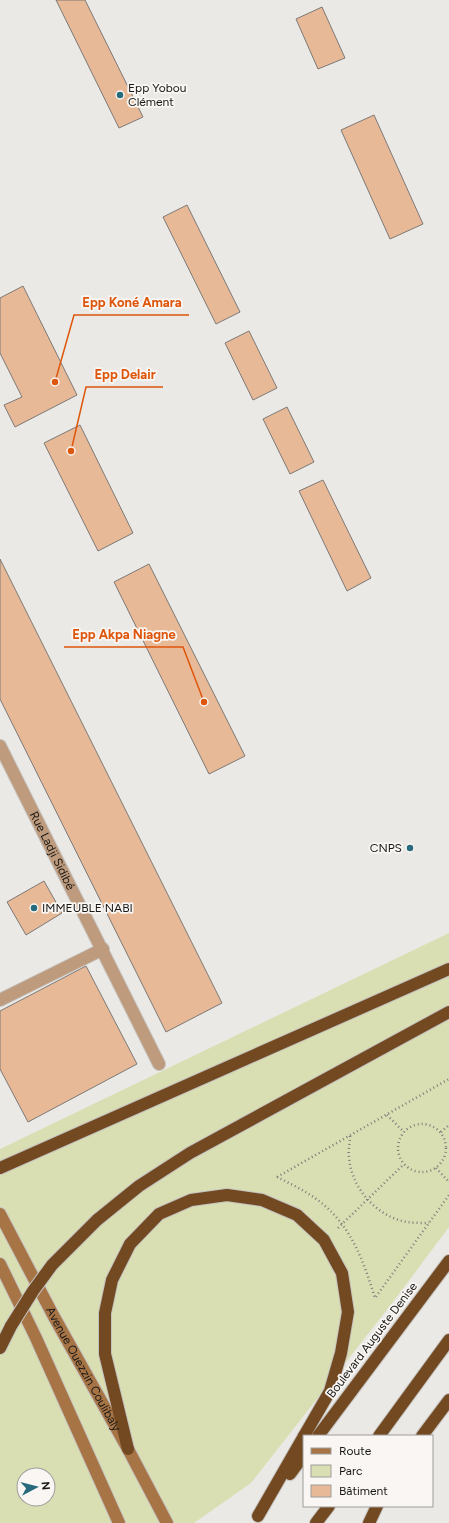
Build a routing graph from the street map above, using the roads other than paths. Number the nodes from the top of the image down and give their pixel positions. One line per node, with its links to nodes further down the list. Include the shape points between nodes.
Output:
1 (0, 746): 2 (street, Rue Ladji Sidibé)
2 (103, 949): 4 (street); 6 (street, Rue Ladji Sidibé)
3 (449, 969): 7 (highway)
4 (0, 1000)
5 (449, 1012): 12 (highway, bridge, via 190,1153 139,1186 97,1220 52,1265 11,1326)
6 (159, 1064)
7 (0, 1168)
8 (0, 1214): 19 (street, Avenue Ouezzin Coulibaly)
9 (449, 1261): 15 (highway, Boulevard Auguste Denise)
10 (0, 1264): 24 (street, Avenue Ouezzin Coulibaly)
11 (449, 1340): 16 (highway)
12 (0, 1348)
13 (449, 1400): 17 (highway)
14 (305, 1435): 19 (highway, via 330,1391 341,1353 348,1312 342,1273 324,1240 297,1215 262,1200 227,1195 191,1200 159,1214 130,1244 112,1280 105,1313 105,1354)
15 (319, 1435)
16 (380, 1435)
17 (423, 1435)
18 (303, 1438): 23 (highway)
19 (128, 1449): 25 (street, Avenue Ouezzin Coulibaly)
20 (303, 1456): 23 (highway)
21 (328, 1507): 26 (highway)
22 (377, 1507): 27 (highway)
23 (256, 1520)
24 (119, 1523)
25 (168, 1523)
26 (316, 1523)
27 (369, 1523)

